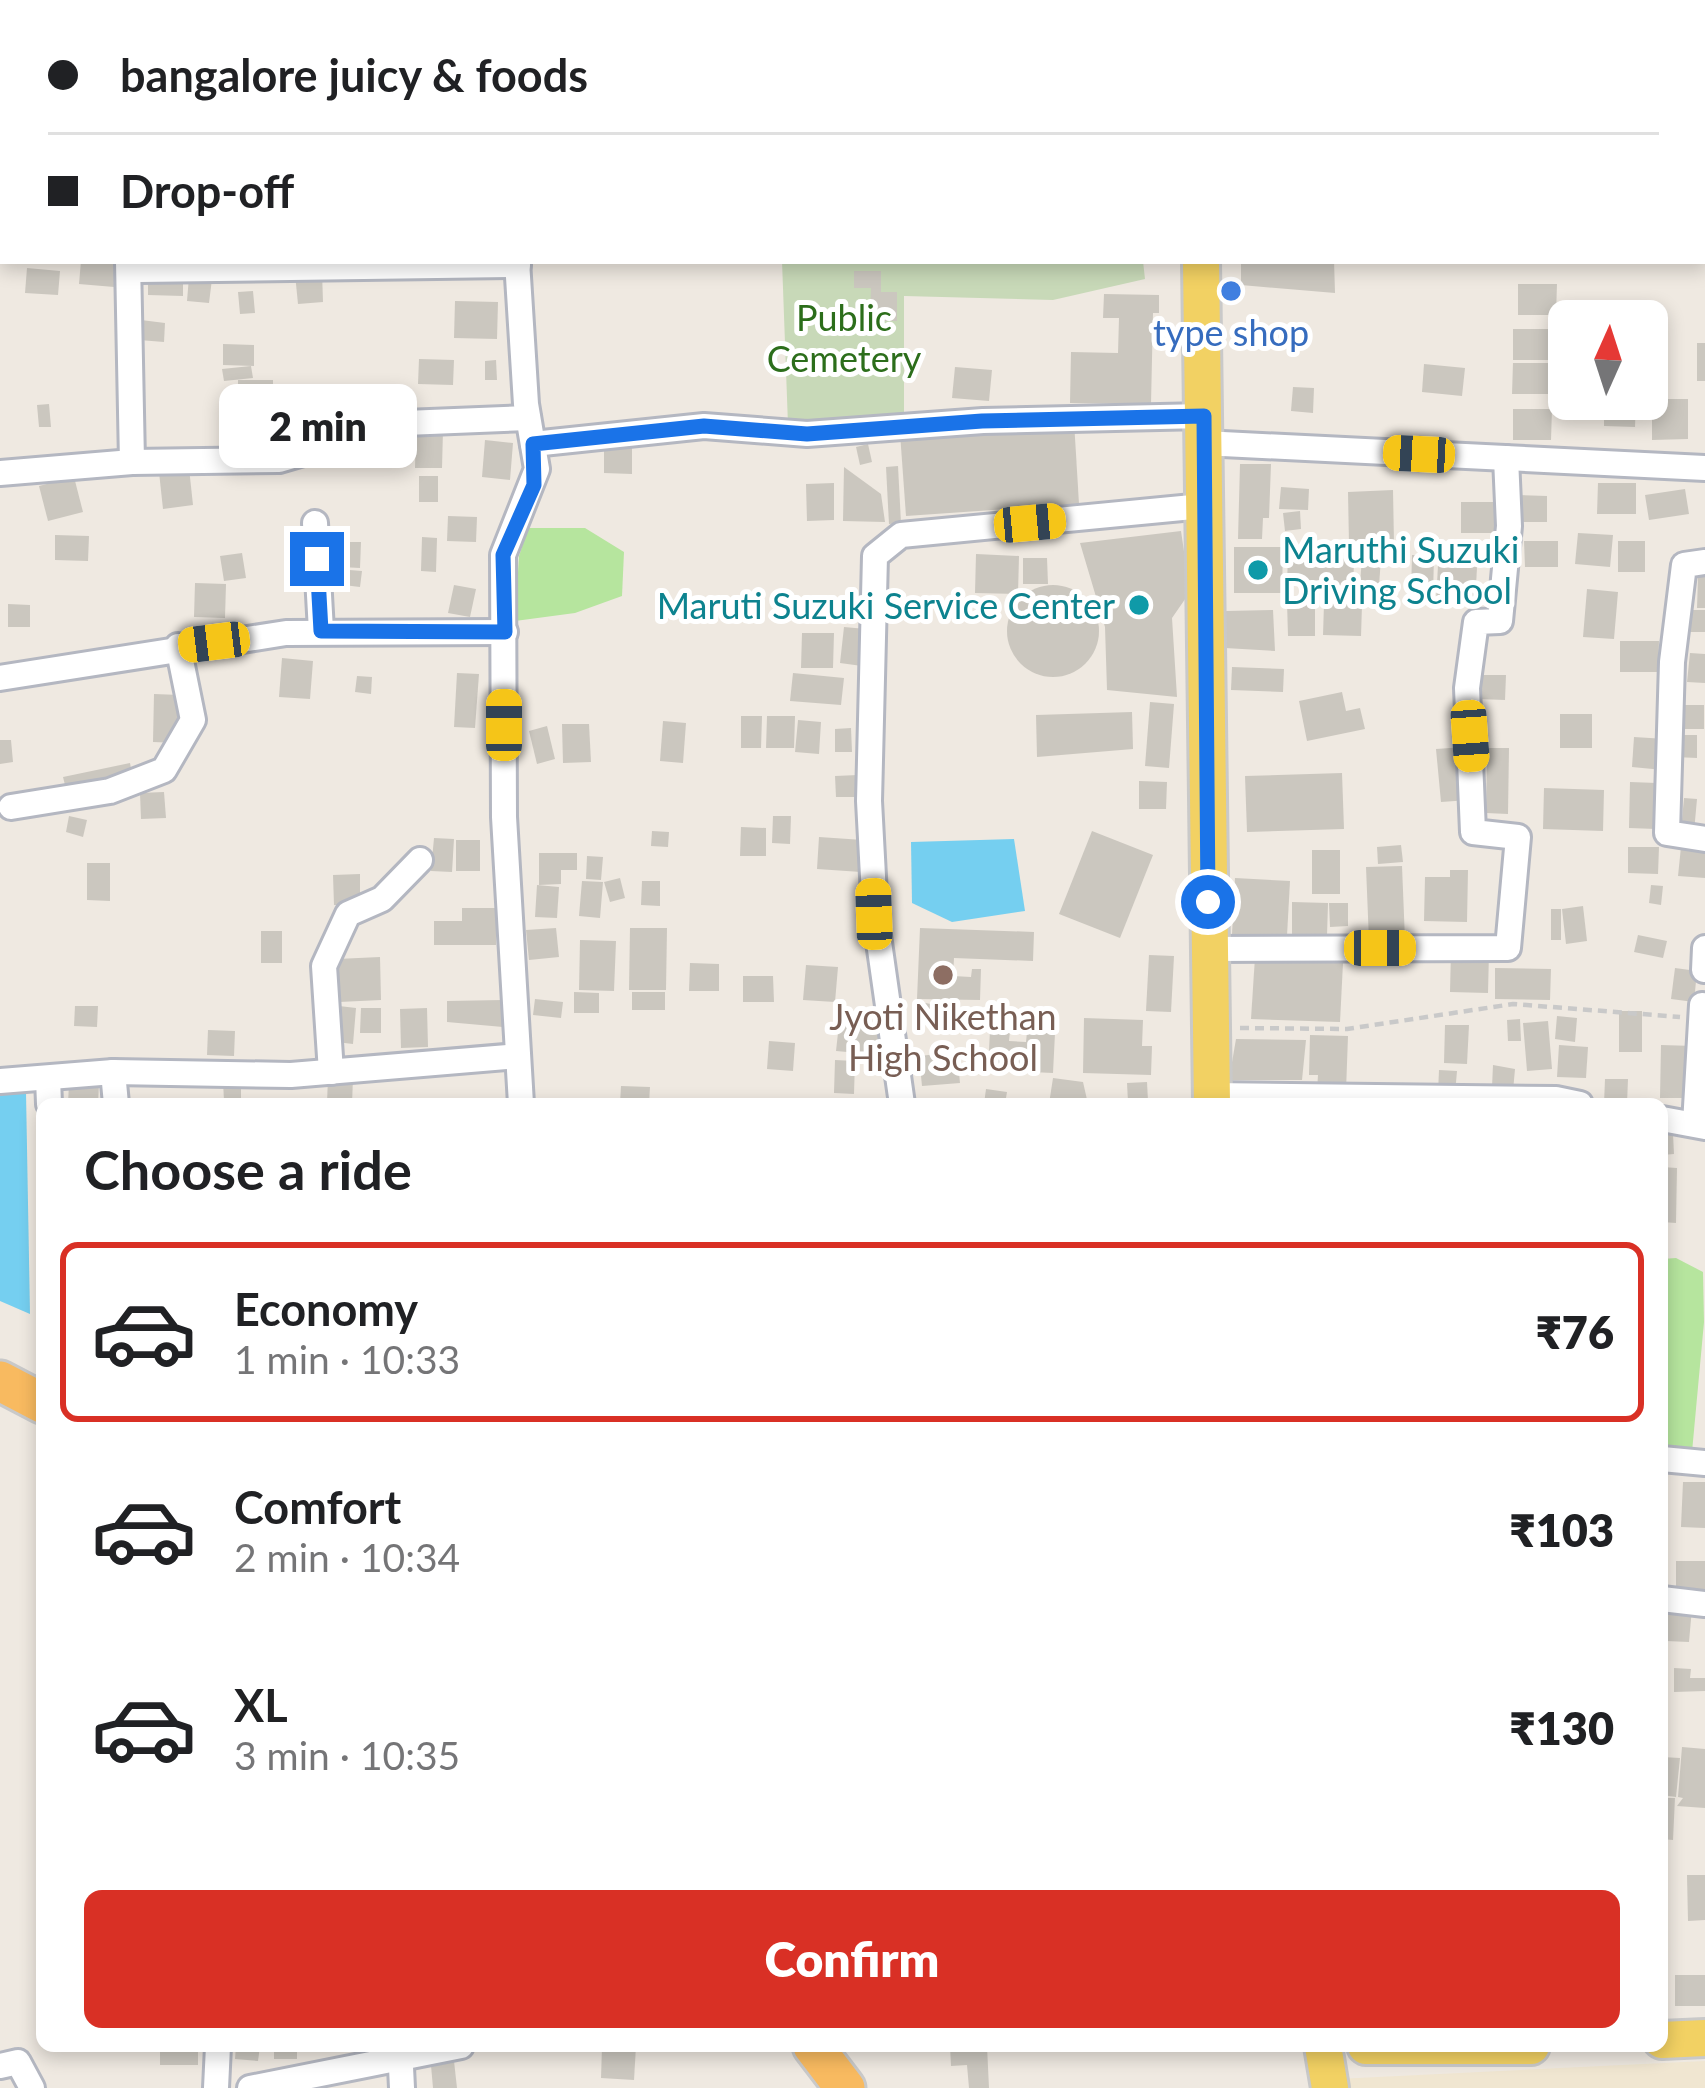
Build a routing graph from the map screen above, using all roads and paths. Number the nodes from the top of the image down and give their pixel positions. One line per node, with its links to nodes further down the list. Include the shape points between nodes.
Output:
1 (128, 264): 10 (street)
2 (132, 264): 3 (street)
3 (464, 264)
4 (518, 264): 6 (street)
5 (1201, 264): 7 (main road)
6 (528, 418): 8 (street); 10 (street, via 405,423 279,460)
7 (1203, 430): 8 (street, via 982,421 807,434 704,426); 9 (street); 13 (main road)
8 (533, 444): 17 (street, via 534,485 503,555)
9 (1506, 458): 11 (street); 23 (street, via 1500,621 1476,622 1467,688 1473,832 1518,837 1508,948)
10 (132, 462): 12 (street)
11 (1705, 468)
12 (0, 472)
13 (1203, 506): 23 (main road); 34 (street, via 901,535 875,556 874,914)
14 (315, 523): 16 (street)
15 (1705, 562): 21 (street, via 1684,565 1667,833)
16 (321, 631): 17 (street); 18 (street)
17 (505, 632): 26 (street, via 504,818)
18 (178, 646): 19 (street); 20 (street, via 193,720 164,770 110,791)
19 (0, 678)
20 (11, 807)
21 (1705, 839)
22 (420, 860): 28 (street, via 382,899 348,914 324,966)
23 (1209, 949): 25 (main road)
24 (1702, 1006): 25 (path, via 1677,1019 1513,1004 1347,1028); 37 (street)
25 (1210, 1028): 35 (main road)
26 (518, 1056): 28 (street); 33 (street)
27 (113, 1072): 28 (street); 29 (street); 32 (street)
28 (331, 1072)
29 (48, 1078): 30 (street); 31 (street)
30 (0, 1081)
31 (49, 1098)
32 (115, 1098)
33 (521, 1098)
34 (901, 1098)
35 (1211, 1098)
36 (1668, 1120): 37 (street)
37 (1700, 1126)
38 (0, 1381): 39 (highway)
39 (36, 1399)
40 (1668, 1460): 41 (street)
41 (1705, 1463)
42 (1668, 1600): 43 (street)
43 (1705, 1604)
44 (1705, 2038): 45 (main road)
45 (1668, 2040)
46 (218, 2052): 53 (street)
47 (397, 2052): 54 (street)
48 (401, 2052): 55 (street)
49 (818, 2052): 56 (highway)
50 (1324, 2052): 57 (main road)
51 (0, 2066): 52 (street, via 18,2062)
52 (32, 2088)
53 (216, 2088)
54 (250, 2088)
55 (402, 2088)
56 (845, 2088)
57 (1330, 2088)

